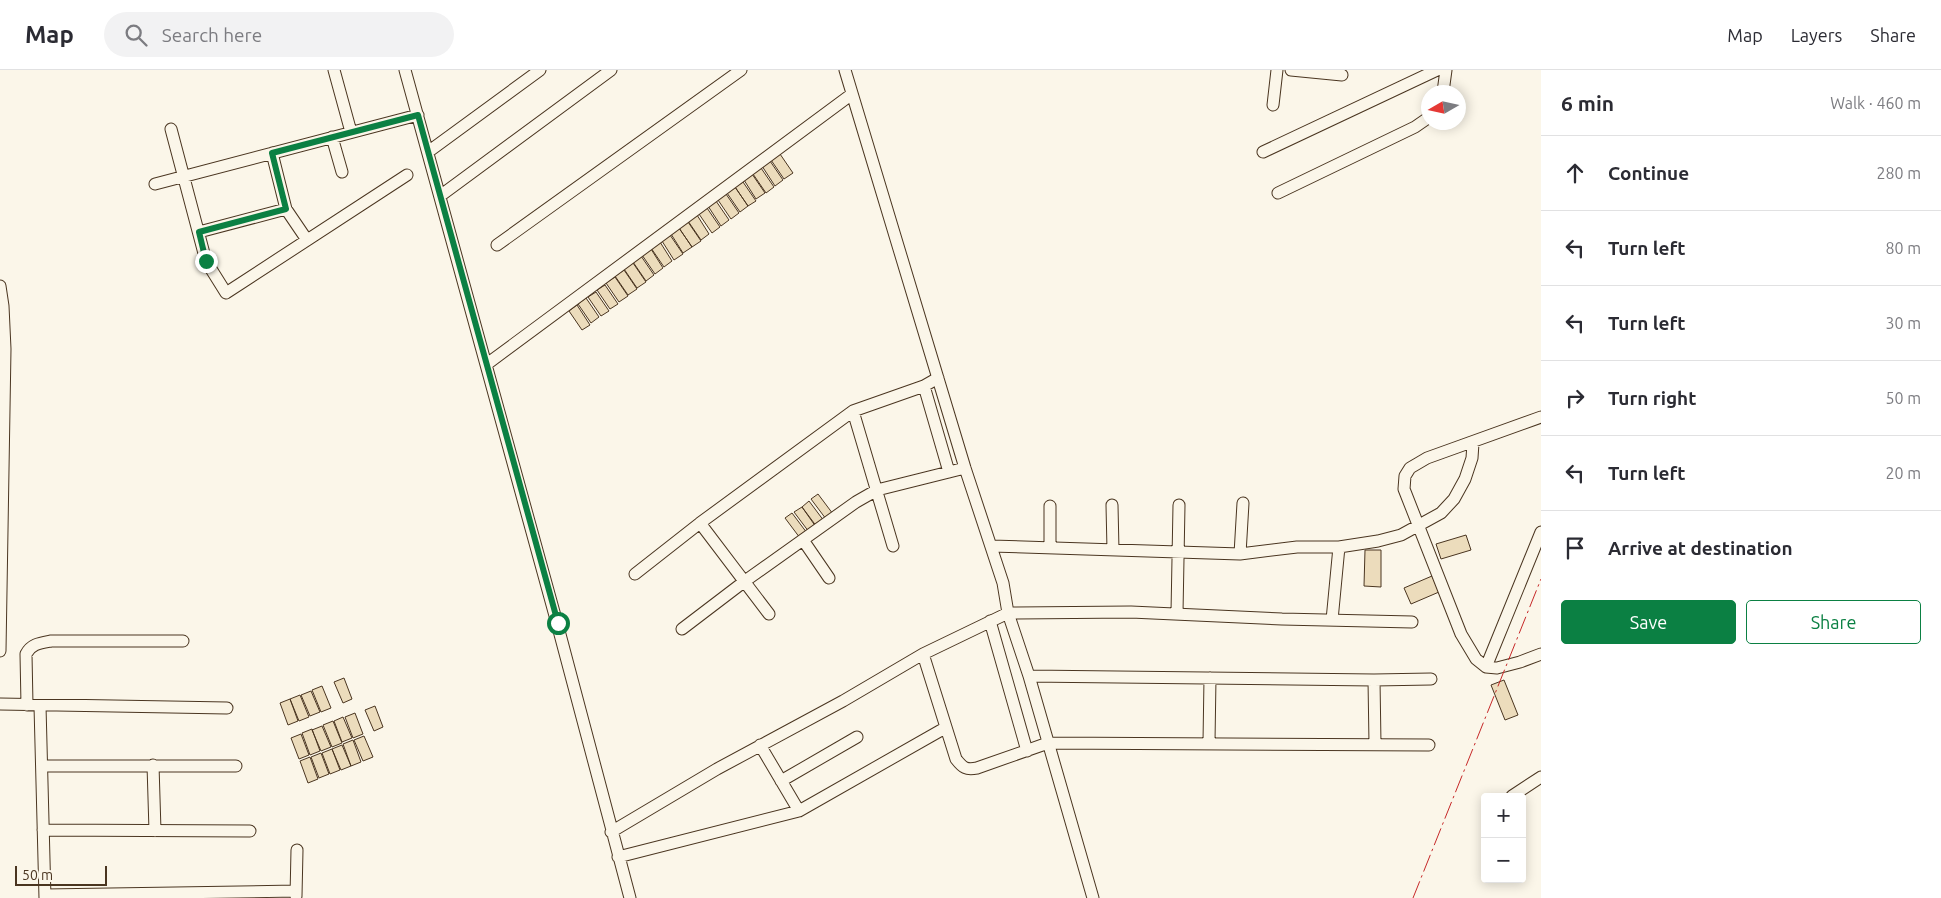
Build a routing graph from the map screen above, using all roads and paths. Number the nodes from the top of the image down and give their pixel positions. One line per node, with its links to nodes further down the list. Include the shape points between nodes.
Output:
1 (334, 70): 18 (street)
2 (405, 70): 15 (street)
3 (540, 70): 20 (street)
4 (610, 70): 28 (street)
5 (741, 70): 32 (street)
6 (845, 70): 13 (street)
7 (1277, 70): 14 (street)
8 (1291, 70): 11 (street)
9 (1437, 70): 21 (street)
10 (1446, 70): 12 (street)
11 (1342, 75)
12 (1444, 85)
13 (852, 94): 35 (street); 36 (street)
14 (1273, 105)
15 (418, 115): 18 (street); 20 (street)
16 (1421, 123): 27 (street)
17 (171, 129): 25 (street)
18 (350, 132): 19 (street)
19 (332, 137): 22 (street); 23 (street)
20 (428, 152): 28 (street)
21 (1263, 152)
22 (272, 153): 25 (street); 29 (street)
23 (342, 172)
24 (406, 175): 31 (street)
25 (184, 176): 26 (street); 30 (street)
26 (155, 184)
27 (1278, 194)
28 (440, 196): 35 (street)
29 (286, 209): 30 (street); 31 (street)
30 (199, 232): 31 (street, via 206,261 226,293)
31 (307, 240)
32 (497, 245)
33 (0, 286): 34 (street)
34 (2, 306): 38 (street)
35 (486, 364): 103 (street, via 558,623)
36 (938, 378): 37 (street); 42 (street)
37 (924, 386): 39 (street); 43 (street)
38 (2, 392): 44 (street)
39 (853, 411): 45 (street); 50 (street)
40 (1541, 417): 41 (street)
41 (1472, 443): 51 (street, via 1472,458 1454,499 1441,513); 51 (street, via 1428,458 1410,468 1405,476 1404,489)
42 (965, 468): 43 (street); 55 (street)
43 (949, 472): 45 (street)
44 (2, 486): 67 (street)
45 (877, 490): 53 (street); 54 (street)
46 (1243, 503): 60 (street)
47 (1112, 505): 58 (street)
48 (1050, 506): 57 (street)
49 (1178, 506): 59 (street)
50 (700, 523): 61 (street); 63 (street)
51 (1420, 526): 56 (street, via 1378,541); 76 (street, via 1461,634 1476,659)
52 (1541, 532): 76 (street)
53 (803, 540): 62 (street); 63 (street)
54 (893, 546)
55 (991, 546): 57 (street); 64 (street, via 1003,583)
56 (1339, 547): 60 (street, via 1297,547); 68 (street)
57 (1050, 548): 58 (street)
58 (1113, 550): 59 (street)
59 (1177, 553): 60 (street); 65 (street)
60 (1240, 554)
61 (635, 574)
62 (828, 578)
63 (745, 581): 66 (street); 71 (street)
64 (1008, 613): 65 (street); 69 (street); 77 (street)
65 (1177, 613): 68 (street)
66 (769, 614)
67 (1, 615): 73 (street)
68 (1332, 620): 70 (street)
69 (990, 621): 74 (street); 92 (street)
70 (1412, 622)
71 (682, 629)
72 (183, 641): 82 (street, via 38,643 26,654)
73 (0, 651)
74 (923, 654): 85 (street); 90 (street)
75 (1541, 654): 76 (street, via 1497,668)
76 (1486, 667)
77 (1029, 676): 78 (street); 88 (street)
78 (1210, 678): 80 (street); 87 (street)
79 (1431, 679): 80 (street)
80 (1374, 680): 89 (street)
81 (0, 704): 82 (street)
82 (27, 705): 83 (street)
83 (40, 706): 84 (street); 94 (street)
84 (227, 708)
85 (944, 728): 92 (street, via 956,759 968,770); 99 (street)
86 (857, 737): 97 (street)
87 (1209, 742): 88 (street); 89 (street)
88 (1048, 743): 92 (street); 110 (street)
89 (1375, 744): 91 (street)
90 (760, 745): 97 (street); 103 (street)
91 (1429, 745)
92 (1027, 751)
93 (153, 765): 94 (street); 95 (street); 101 (street)
94 (42, 766): 100 (street)
95 (236, 766)
96 (1541, 777): 98 (street)
97 (781, 781): 99 (street)
98 (1517, 793)
99 (799, 811): 105 (street)
100 (44, 830): 101 (street); 108 (street)
101 (155, 831): 102 (street)
102 (250, 831)
103 (611, 832): 105 (street)
104 (297, 850): 106 (street)
105 (618, 857): 109 (street)
106 (296, 894): 107 (street)
107 (163, 895): 108 (street)
108 (45, 896)
109 (630, 898)
110 (1093, 898)

